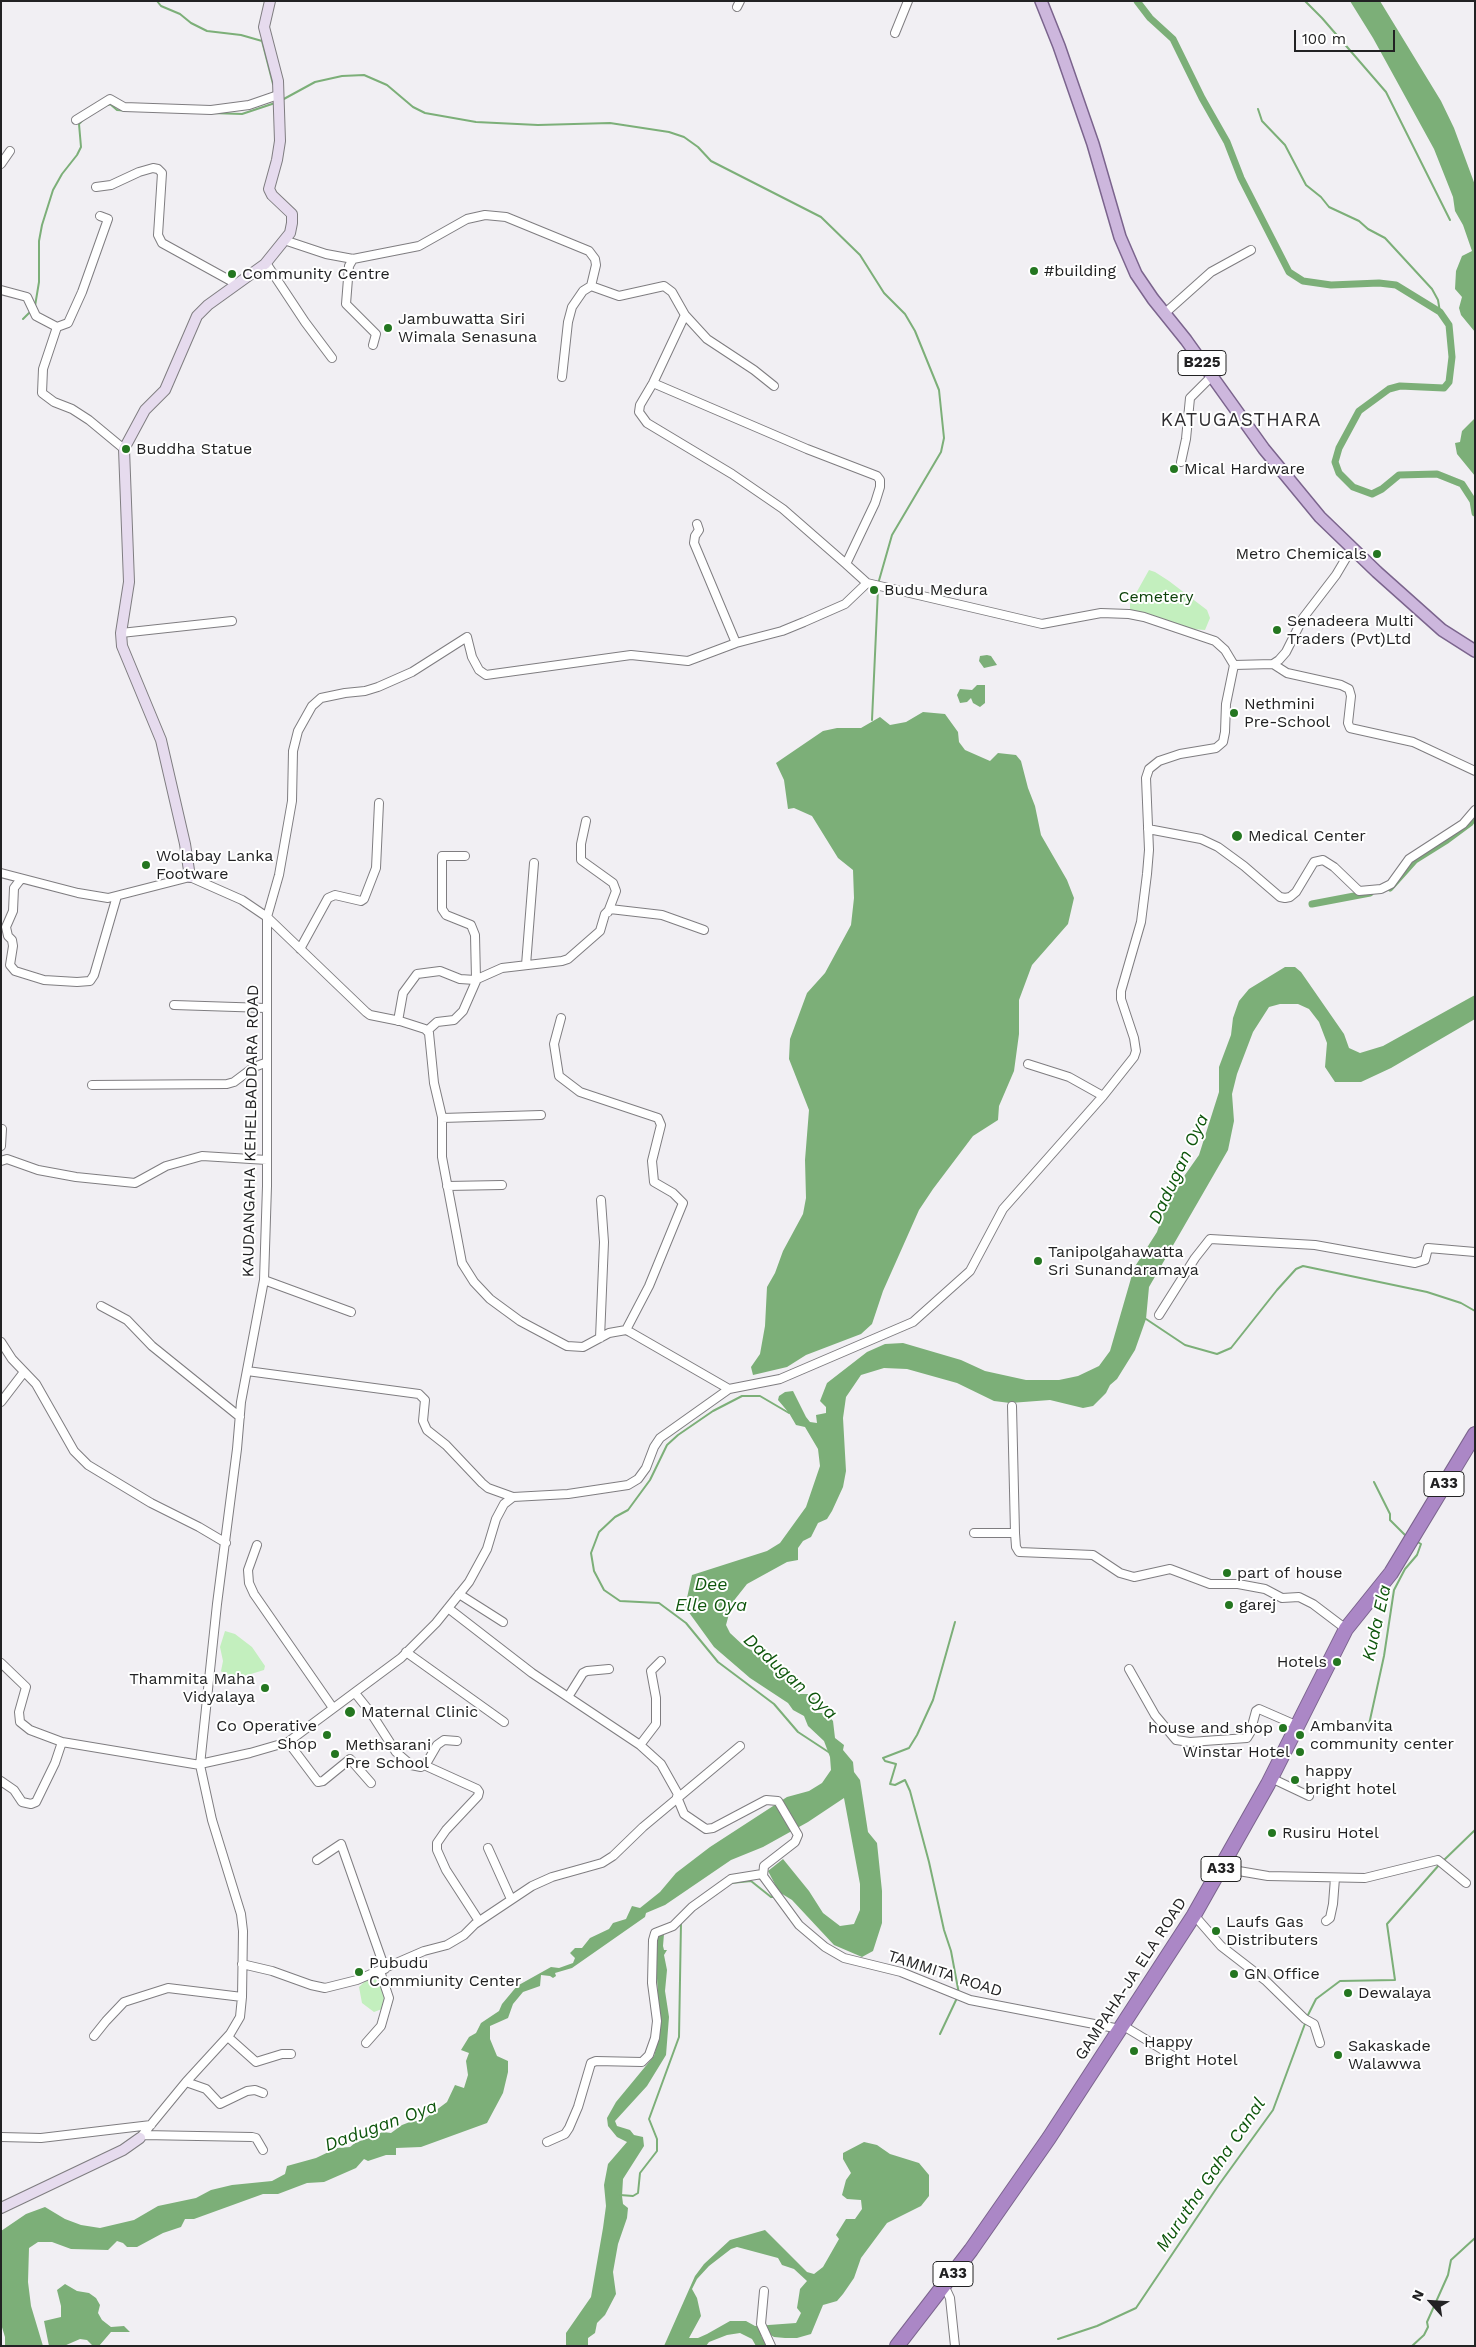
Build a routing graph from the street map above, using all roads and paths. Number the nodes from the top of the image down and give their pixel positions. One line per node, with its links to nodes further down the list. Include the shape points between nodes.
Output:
1 (270, 1): 5 (street, via 264,27 278,81)
2 (908, 1): 4 (street)
3 (1041, 1): 18 (main road, B225, via 1093,144 1124,248 1136,274)
4 (895, 33)
5 (278, 95): 6 (street, via 249,105 211,110 124,107 110,99); 11 (street, via 280,141 269,189 292,214 290,233)
6 (76, 120)
7 (10, 151): 8 (street)
8 (1, 164)
9 (96, 187): 15 (street, via 158,169 162,172 158,235 162,243)
10 (100, 216): 20 (street, via 108,219 82,292 68,323)
11 (284, 240): 13 (street); 14 (street)
12 (1251, 250): 18 (street, via 1211,272)
13 (353, 259): 16 (street, via 419,246 467,219 485,215 506,217 589,251 596,265); 21 (street, via 349,266 346,304 376,334)
14 (266, 263): 15 (street); 22 (street)
15 (235, 285): 27 (street, via 197,316 166,390 145,410)
16 (591, 286): 19 (street, via 619,296 664,286 672,292); 24 (street, via 572,307)
17 (1, 290): 20 (street, via 28,297 36,316)
18 (1164, 314): 23 (main road, B225)
19 (685, 315): 25 (street); 26 (street, via 707,339)
20 (57, 327): 27 (street, via 44,369 42,392 89,420)
21 (373, 344)
22 (332, 358)
23 (1212, 376): 28 (street, via 1190,398); 30 (main road, B225, via 1275,463 1320,517)
24 (562, 377)
25 (653, 383): 31 (street, via 640,405 639,412 647,422 783,509); 31 (street, via 877,476 880,487)
26 (774, 386)
27 (124, 449): 34 (street, via 129,582)
28 (1181, 462)
29 (697, 524): 35 (street, via 699,530 694,544)
30 (1352, 548): 36 (main road, B225, via 1442,630); 37 (street, via 1303,618 1286,652)
31 (846, 564): 32 (street)
32 (867, 582): 35 (street, via 845,604 782,631); 38 (street, via 1042,624 1118,613 1153,620 1215,641)
33 (232, 621): 34 (street)
34 (121, 633): 47 (street, via 122,646 162,740)
35 (736, 643): 51 (street, KAUDANGAHA KEHELBADDARA ROAD, via 688,661 631,655 486,675 472,658 467,637 434,660 396,679 365,691 321,698 312,706 298,731 293,751 292,801 280,874)
36 (1475, 651)
37 (1272, 664): 38 (street); 39 (street, via 1287,673 1350,689 1350,728 1413,742)
38 (1234, 665): 43 (street, via 1222,742 1216,748 1159,761 1149,769 1146,778)
39 (1475, 771)
40 (379, 803): 53 (street, via 376,868 364,899 335,895 328,898)
41 (1475, 810): 43 (street, via 1462,824 1409,859 1392,884 1381,889 1359,891 1323,860 1314,862 1296,892 1285,898 1218,847 1201,839)
42 (586, 820): 50 (street, via 581,860 613,883 616,891)
43 (1148, 829): 64 (street, via 1141,922 1121,991 1136,1051 1130,1065)
44 (464, 856): 55 (street, via 442,856 442,909 446,915 471,925 475,936)
45 (534, 863): 54 (street)
46 (1, 873): 48 (street)
47 (190, 877): 49 (street); 51 (street, via 242,900)
48 (21, 879): 49 (street, via 95,896); 49 (street, via 14,888 13,911 6,927 14,946 10,965 15,971 44,980 90,981)
49 (117, 896)
50 (608, 912): 52 (street, via 622,910 662,915); 54 (street, via 600,931 568,959)
51 (267, 917): 53 (street); 57 (street, KAUDANGAHA KEHELBADDARA ROAD)
52 (704, 930)
53 (300, 949): 59 (street, via 370,1015)
54 (526, 965): 55 (street, via 502,968)
55 (477, 979): 59 (street, via 460,979 440,970 417,974 404,993); 60 (street, via 463,1011 454,1020 437,1022)
56 (174, 1006): 57 (street)
57 (266, 1008): 61 (street, KAUDANGAHA KEHELBADDARA ROAD)
58 (561, 1018): 79 (street, via 554,1044 559,1076 580,1092 658,1118 661,1125 652,1161 654,1182 683,1203 649,1286)
59 (398, 1021): 60 (street)
60 (427, 1031): 66 (street)
61 (265, 1063): 63 (street, via 228,1084); 69 (street, KAUDANGAHA KEHELBADDARA ROAD)
62 (1028, 1064): 64 (street, via 1069,1077)
63 (92, 1085)
64 (1103, 1096): 84 (street, via 1003,1208 970,1271 914,1322 780,1379)
65 (541, 1115): 66 (street)
66 (442, 1118): 72 (street, via 442,1157)
67 (2, 1129): 68 (street)
68 (1, 1146)
69 (267, 1160): 70 (street, via 202,1156 166,1166 135,1183 76,1177 38,1170 7,1159); 75 (street, KAUDANGAHA KEHELBADDARA ROAD)
70 (1, 1161)
71 (502, 1185): 72 (street)
72 (447, 1186): 80 (street, via 462,1262 490,1299 528,1326 567,1346 583,1347)
73 (601, 1200): 80 (street, via 604,1242)
74 (1475, 1252): 78 (street, via 1428,1248 1425,1260 1416,1263 1315,1245 1210,1240)
75 (264, 1280): 77 (street); 82 (street, KAUDANGAHA KEHELBADDARA ROAD)
76 (101, 1306): 87 (street, via 127,1320 152,1346)
77 (351, 1312)
78 (1159, 1315)
79 (626, 1330): 80 (street); 84 (street)
80 (600, 1338)
81 (1, 1342): 83 (street)
82 (247, 1371): 87 (street, KAUDANGAHA KEHELBADDARA ROAD); 89 (street, via 419,1394 425,1400 423,1421 426,1430 446,1445 488,1488)
83 (24, 1372): 85 (street); 92 (street, via 41,1393 74,1451 88,1465)
84 (729, 1389): 89 (street, via 660,1438 646,1468 638,1479 628,1485)
85 (1, 1402)
86 (1012, 1406): 91 (street)
87 (240, 1417): 92 (street, KAUDANGAHA KEHELBADDARA ROAD)
88 (1475, 1434): 97 (highway, GAMPAHA-JA ELA ROAD / A33, via 1391,1573)
89 (512, 1498): 94 (street, via 504,1504 487,1550)
90 (974, 1532): 91 (street)
91 (1015, 1533): 97 (street, via 1019,1552 1093,1555 1120,1573 1134,1577 1170,1569 1210,1584 1238,1584 1264,1589 1282,1598 1299,1597)
92 (226, 1543): 113 (street, KAUDANGAHA KEHELBADDARA ROAD)
93 (257, 1545): 105 (street, via 248,1570 254,1594)
94 (459, 1594): 95 (street); 96 (street)
95 (448, 1608): 98 (street); 104 (street)
96 (503, 1622)
97 (1346, 1629): 107 (highway, GAMPAHA-JA ELA ROAD / A33)
98 (406, 1652): 103 (street); 106 (street)
99 (661, 1661): 111 (street, via 651,1671 656,1724)
100 (1, 1663): 109 (street, via 26,1687 19,1712 20,1722 30,1730)
101 (1129, 1668): 107 (street, via 1155,1715 1176,1740 1247,1738 1259,1709)
102 (608, 1669): 104 (street, via 583,1673)
103 (355, 1693): 105 (street); 114 (street, via 396,1752 411,1765)
104 (568, 1698): 111 (street)
105 (333, 1708): 110 (street)
106 (504, 1722)
107 (1298, 1726): 115 (highway, GAMPAHA-JA ELA ROAD / A33)
108 (457, 1741): 114 (street, via 444,1740 436,1745)
109 (62, 1742): 113 (street); 116 (street, via 36,1802 22,1802 14,1790)
110 (288, 1742): 113 (street); 117 (street, via 318,1782 350,1759)
111 (640, 1745): 119 (street, via 661,1764)
112 (740, 1746): 119 (street)
113 (200, 1764): 130 (street, KAUDANGAHA KEHELBADDARA ROAD, via 212,1820 238,1898 243,1931)
114 (424, 1765): 128 (street, via 479,1792 446,1830 437,1850)
115 (1271, 1778): 118 (street); 122 (highway, GAMPAHA-JA ELA ROAD / A33)
116 (1, 1781)
117 (371, 1784)
118 (1309, 1796)
119 (678, 1797): 123 (street, via 684,1814 704,1828 714,1828 766,1800 778,1800 798,1835 764,1866); 126 (street, via 602,1863 552,1877)
120 (488, 1848): 126 (street)
121 (317, 1860): 131 (street, via 341,1844)
122 (1221, 1868): 124 (street, via 1268,1876); 127 (highway, GAMPAHA-JA ELA ROAD / A33)
123 (762, 1874): 133 (street, TAMMITA ROAD, via 799,1925 844,1958 901,1972 970,2000); 145 (street, via 731,1879 692,1907 673,1926 655,1933 652,1940 652,1983 657,2021 656,2038 649,2055 642,2062 591,2063 570,2128 566,2134)
124 (1335, 1878): 125 (street, via 1365,1878 1438,1860); 129 (street, via 1333,1904 1330,1918)
125 (1466, 1882)
126 (511, 1899): 128 (street)
127 (1194, 1914): 133 (highway, GAMPAHA-JA ELA ROAD / A33); 136 (street, via 1220,1946 1265,1980 1314,2024)
128 (479, 1921): 131 (street, via 464,1936 447,1945 424,1951)
129 (1326, 1921)
130 (242, 1964): 131 (street, via 325,1988 340,1986); 132 (street, KAUDANGAHA KEHELBADDARA ROAD)
131 (383, 1970): 137 (street, via 388,2005 381,2026)
132 (242, 1997): 134 (street, via 168,1988 124,2002); 135 (street, KAUDANGAHA KEHELBADDARA ROAD, via 240,2017)
133 (1121, 2027): 139 (street); 148 (highway, GAMPAHA-JA ELA ROAD / A33, via 1015,2187)
134 (94, 2036)
135 (228, 2037): 138 (street, via 256,2062); 140 (street, KAUDANGAHA KEHELBADDARA ROAD)
136 (1320, 2042)
137 (366, 2043)
138 (291, 2054)
139 (1173, 2056)
140 (186, 2082): 141 (street, via 206,2090 220,2104 247,2091); 142 (street, KAUDANGAHA KEHELBADDARA ROAD)
141 (262, 2092)
142 (150, 2125): 143 (street, via 41,2138); 144 (street, KAUDANGAHA KEHELBADDARA ROAD)
143 (1, 2137)
144 (140, 2138): 146 (street, via 252,2137); 147 (street)
145 (548, 2142)
146 (263, 2150)
147 (1, 2208)
148 (944, 2285): 151 (highway, GAMPAHA-JA ELA ROAD / A33); 152 (street, via 950,2298)
149 (764, 2291): 150 (street, via 761,2324)
150 (771, 2346)
151 (897, 2346)
152 (955, 2346)

